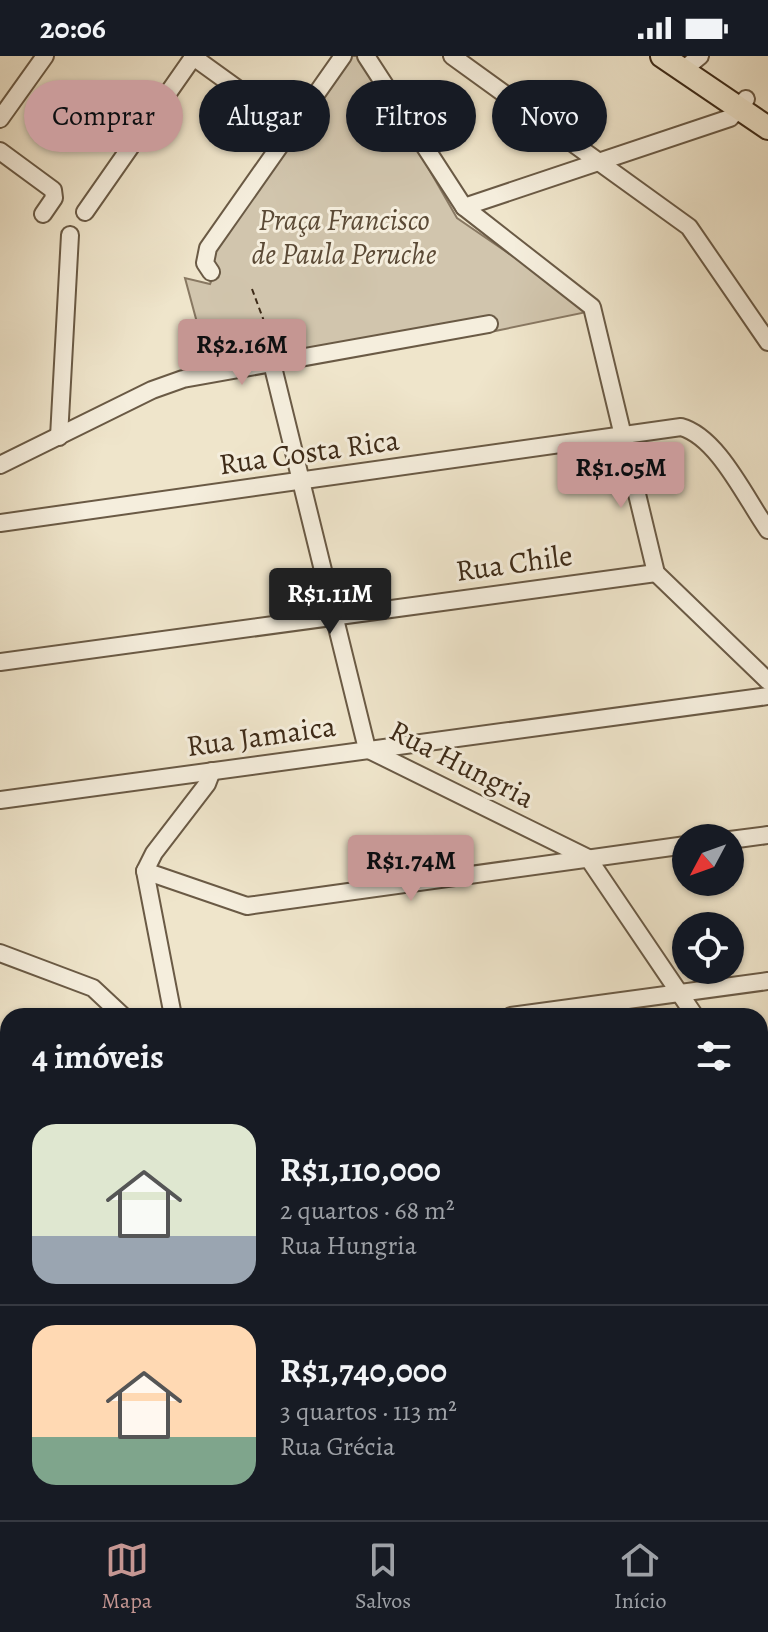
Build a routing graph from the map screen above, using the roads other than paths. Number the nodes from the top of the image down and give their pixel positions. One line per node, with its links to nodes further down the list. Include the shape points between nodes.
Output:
1 (45, 56): 12 (street)
2 (193, 56): 8 (street); 18 (street)
3 (343, 56): 9 (street)
4 (366, 56): 17 (street)
5 (452, 56): 16 (street)
6 (662, 56): 7 (main road)
7 (690, 61): 10 (main road)
8 (226, 80)
9 (326, 80)
10 (742, 105): 11 (main road); 13 (main road); 16 (street, via 730,118)
11 (768, 114)
12 (0, 119)
13 (768, 128)
14 (0, 151): 19 (street, via 53,190)
15 (275, 152): 21 (street, via 208,248 205,263)
16 (602, 164): 17 (street); 23 (street, via 695,232)
17 (464, 207): 26 (street, via 592,307)
18 (85, 212)
19 (43, 214)
20 (70, 235): 25 (street)
21 (211, 272)
22 (489, 324): 24 (street)
23 (768, 342)
24 (276, 362): 25 (street, via 167,384); 28 (street, Rua Hungria)
25 (59, 437): 27 (street)
26 (625, 437): 28 (street, Rua Costa Rica); 30 (street, Rua Costa Rica, via 670,427 697,433); 31 (street)
27 (0, 465)
28 (301, 482): 29 (street, Rua Costa Rica); 32 (street, Rua Hungria)
29 (0, 523)
30 (768, 530)
31 (656, 573): 32 (street, Rua Chile); 34 (street)
32 (333, 615): 33 (street, Rua Chile); 36 (street, Rua Hungria)
33 (0, 662)
34 (768, 681)
35 (768, 696): 36 (street, Rua Jamaica)
36 (367, 749): 37 (street, Rua Jamaica); 42 (street, Rua Hungria)
37 (212, 771): 38 (street, Rua Jamaica); 43 (street)
38 (0, 800)
39 (768, 835): 40 (street)
40 (744, 838)
41 (672, 847): 42 (street)
42 (588, 858): 43 (street, via 247,906); 46 (street, Rua Hungria)
43 (145, 871): 49 (street)
44 (0, 953): 48 (street, via 93,988)
45 (768, 981): 46 (street)
46 (680, 993): 47 (street); 52 (street, Rua Hungria)
47 (649, 997): 50 (street); 51 (street)
48 (114, 1008)
49 (171, 1008)
50 (585, 1008)
51 (648, 1008)
52 (690, 1008)

